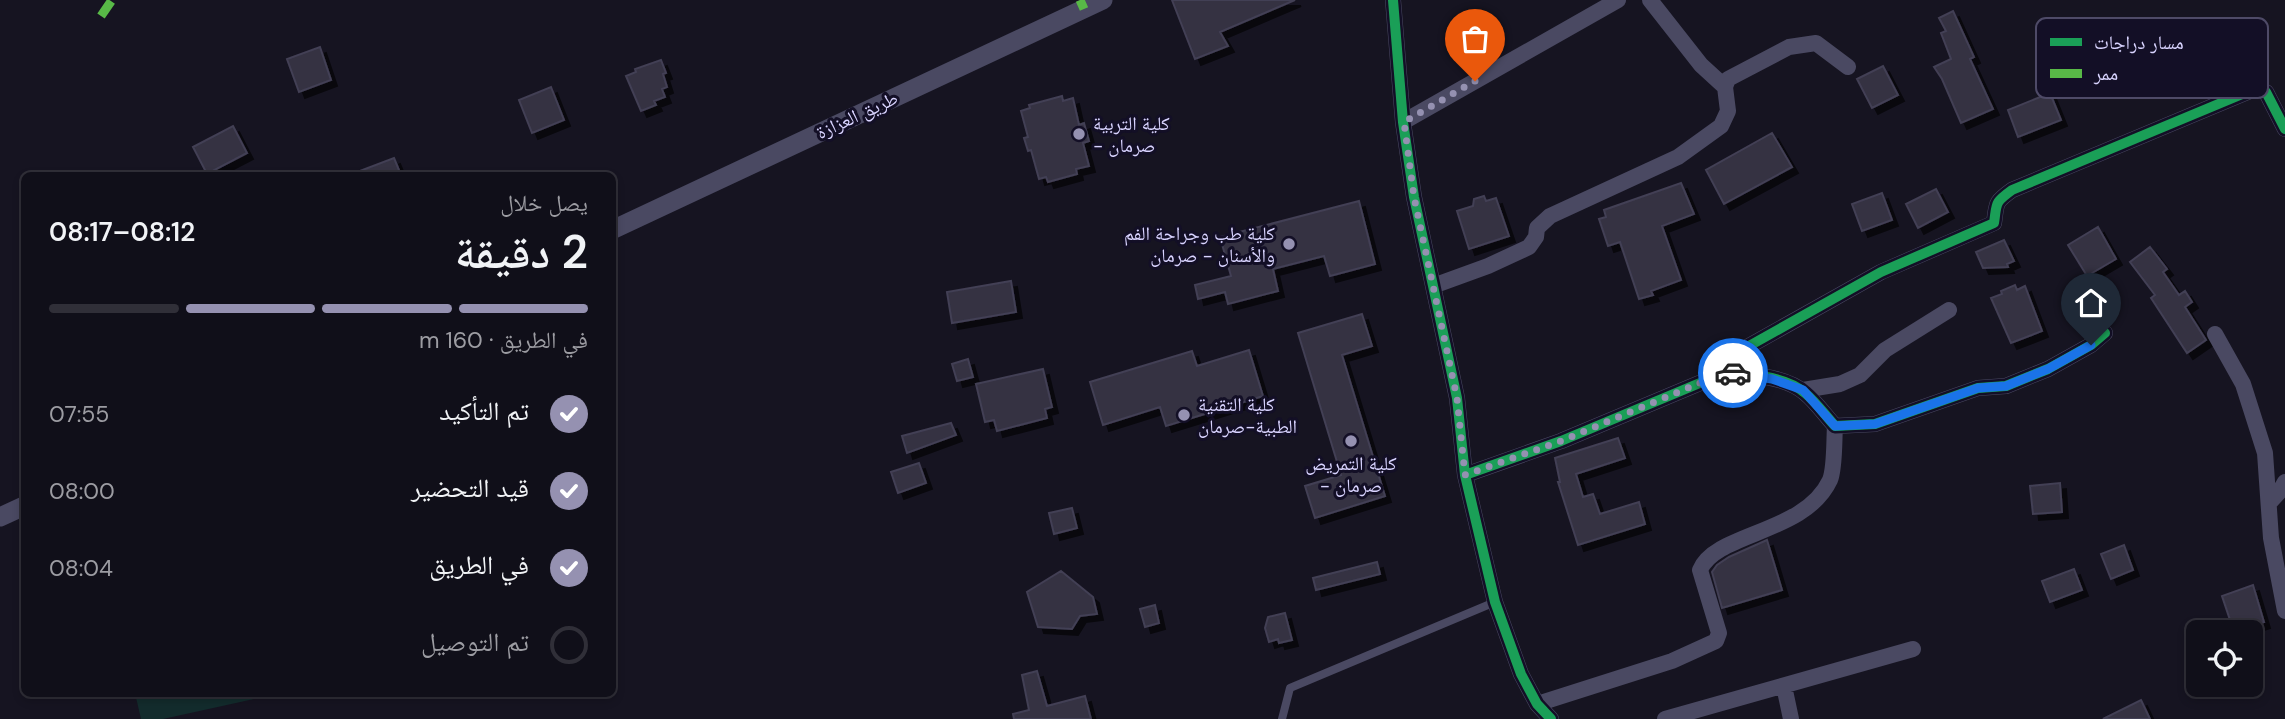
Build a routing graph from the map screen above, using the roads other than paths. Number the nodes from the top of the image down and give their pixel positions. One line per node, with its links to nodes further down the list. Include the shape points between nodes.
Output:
1 (1102, 0): 11 (street, طريق العزازة)
2 (1393, 0): 9 (street)
3 (1618, 0): 9 (street)
4 (1650, 0): 6 (street, via 1701,65)
5 (1848, 67): 6 (street, via 1816,43 1789,47 1728,79)
6 (1725, 87): 12 (street, via 1728,111 1721,125 1678,158 1550,216 1529,247)
7 (2268, 96): 10 (street)
8 (2233, 98): 16 (street, via 2012,190 1998,200 1994,223 1881,272 1749,346)
9 (1404, 122): 12 (street)
10 (2285, 129)
11 (616, 228)
12 (1433, 286): 19 (street, via 1457,398)
13 (1949, 310): 17 (street, via 1885,350 1860,375 1840,384)
14 (2105, 333): 18 (street, via 2048,369 2006,386 1978,388 1875,424)
15 (2215, 334): 21 (street, via 2243,384 2257,422)
16 (1719, 375): 17 (street, via 1772,379); 19 (street, via 1561,441)
17 (1803, 390): 18 (street)
18 (1835, 426): 28 (street, via 1830,478 1811,506 1704,561 1700,570 1719,633 1716,641 1672,661)
19 (1465, 475): 24 (street)
20 (2285, 482): 21 (street)
21 (2270, 502): 25 (street, via 2271,538)
22 (21, 507): 23 (street)
23 (0, 517)
24 (1495, 602): 28 (street); 29 (lane, via 1290,688)
25 (2285, 611)
26 (1913, 649): 27 (street)
27 (1784, 685): 31 (street); 32 (street)
28 (1536, 704): 30 (street)
29 (1282, 719)
30 (1551, 719)
31 (1665, 719)
32 (1791, 719)

